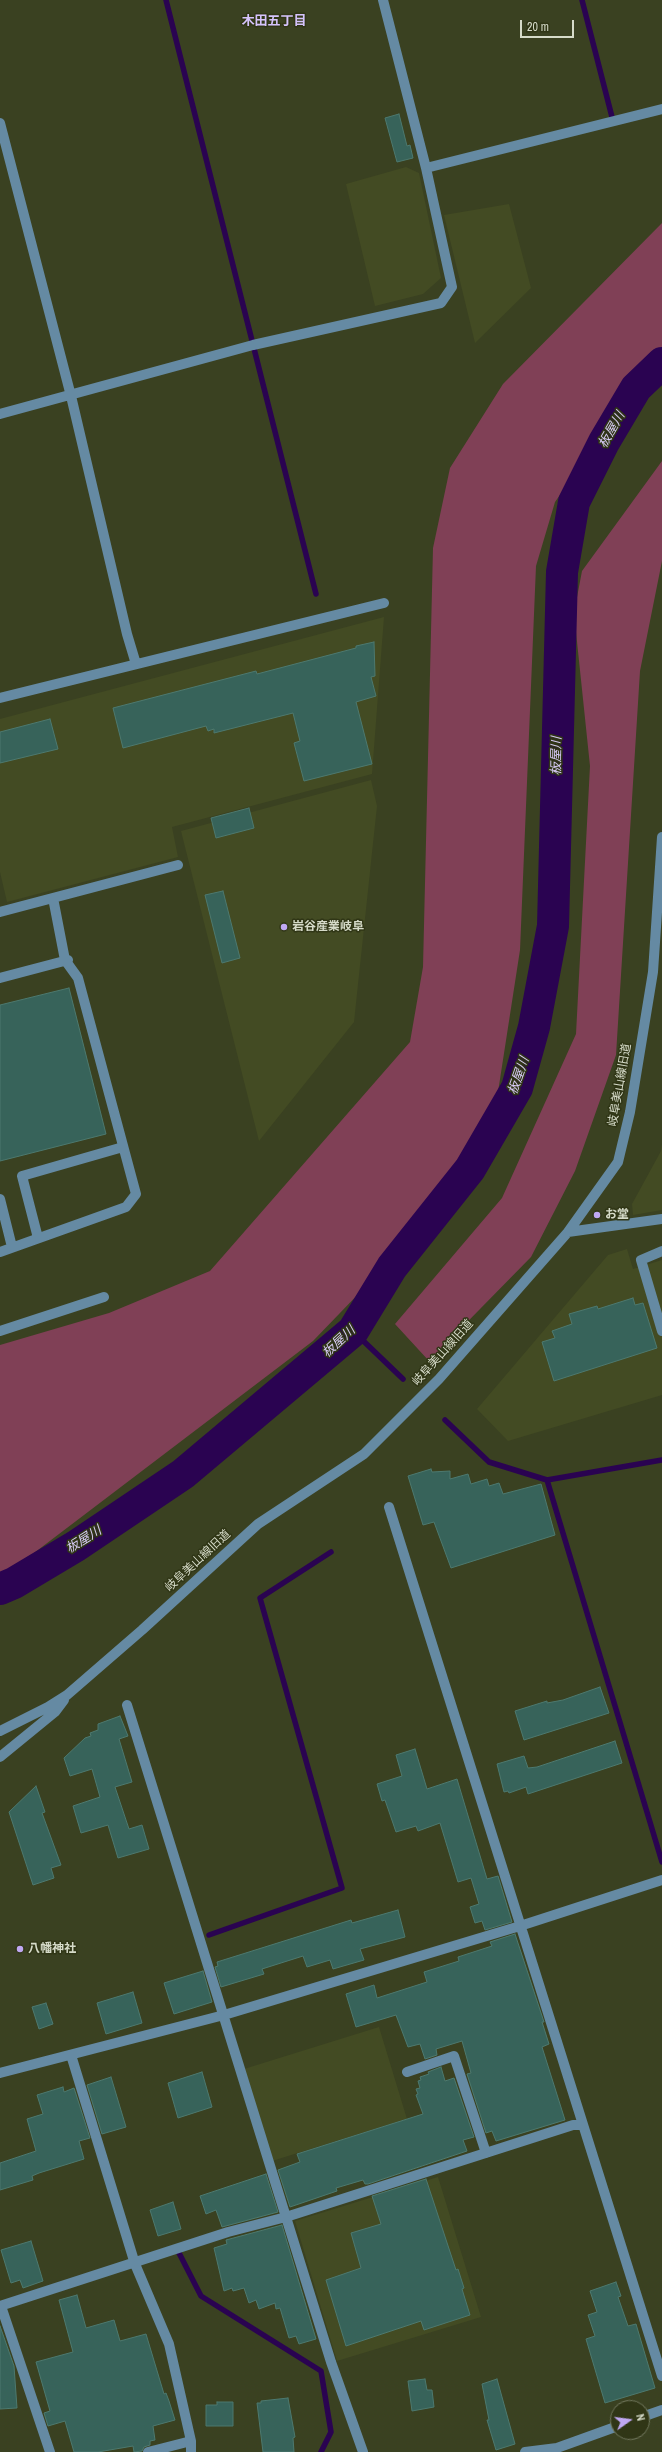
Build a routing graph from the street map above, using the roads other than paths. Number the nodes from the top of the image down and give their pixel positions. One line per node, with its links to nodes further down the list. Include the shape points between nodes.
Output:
1 (383, 0): 4 (street)
2 (662, 109): 4 (street)
3 (0, 123): 5 (street)
4 (426, 168): 5 (street, via 452,287 441,303 254,345)
5 (71, 396): 6 (street); 8 (street)
6 (0, 414)
7 (384, 603): 8 (street)
8 (136, 664): 9 (street)
9 (0, 698)
10 (662, 837): 19 (street, 岐阜美山線旧道, via 652,972 630,1112 618,1162)
11 (178, 865): 12 (street)
12 (52, 898): 13 (street); 14 (street)
13 (0, 912)
14 (67, 960): 15 (street); 16 (street, via 78,978)
15 (0, 978)
16 (123, 1147): 20 (street, via 136,1194 126,1207); 20 (street, via 22,1176)
17 (0, 1199): 21 (street)
18 (662, 1219): 19 (street)
19 (568, 1232): 28 (street, 岐阜美山線旧道, via 439,1379 364,1454 258,1524)
20 (38, 1238): 21 (street)
21 (12, 1247): 23 (street)
22 (662, 1251): 25 (street, via 641,1260)
23 (0, 1252)
24 (104, 1298): 26 (street)
25 (662, 1330)
26 (0, 1331)
27 (389, 1506): 33 (street)
28 (67, 1695): 30 (street, 岐阜美山線旧道); 31 (street, via 55,1712)
29 (127, 1705): 34 (street, via 188,1907)
30 (0, 1731)
31 (0, 1757)
32 (662, 1880): 33 (street)
33 (520, 1926): 34 (street); 38 (street)
34 (224, 2015): 35 (street); 40 (street)
35 (71, 2055): 37 (street); 41 (street)
36 (407, 2072): 39 (street, via 454,2056)
37 (0, 2073)
38 (583, 2125): 39 (street, via 573,2125); 43 (street)
39 (486, 2153): 40 (street)
40 (286, 2216): 41 (street, via 228,2232); 52 (street, via 331,2362)
41 (135, 2264): 42 (street); 47 (street, via 169,2344)
42 (0, 2306): 49 (street)
43 (662, 2376)
44 (662, 2410): 45 (street)
45 (650, 2414)
46 (610, 2429): 48 (street)
47 (191, 2441): 50 (street); 51 (street)
48 (557, 2450): 53 (street)
49 (50, 2452)
50 (148, 2452)
51 (191, 2452)
52 (363, 2452)
53 (525, 2452)

